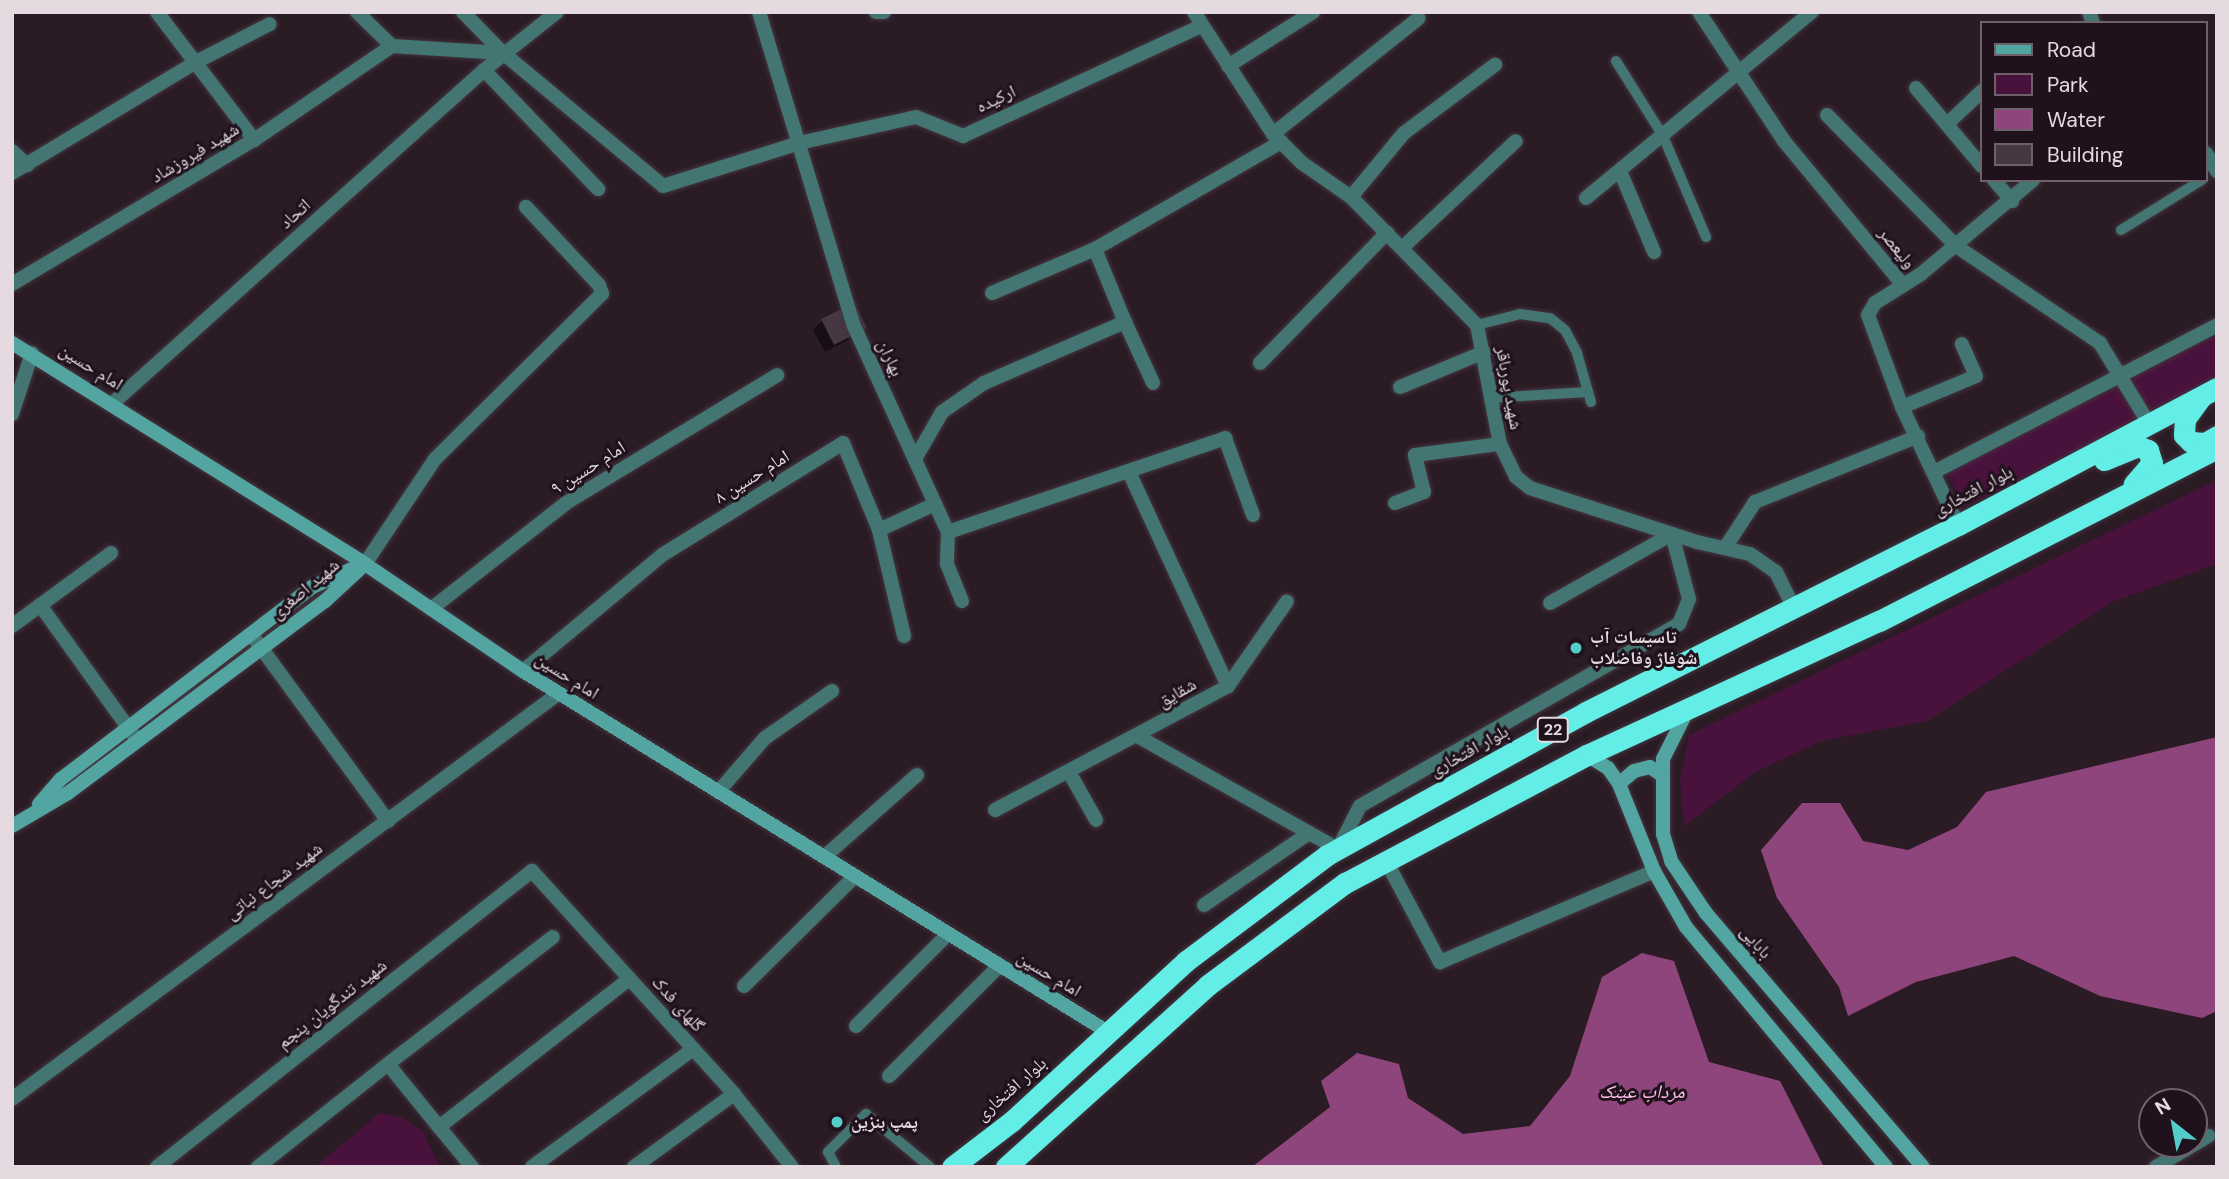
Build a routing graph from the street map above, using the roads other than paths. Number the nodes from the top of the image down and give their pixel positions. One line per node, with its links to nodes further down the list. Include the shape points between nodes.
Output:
1 (157, 12): 16 (street)
2 (357, 12): 13 (street)
3 (463, 12): 14 (street)
4 (557, 12): 14 (street, اتحاد)
5 (759, 12): 29 (street, بهاران)
6 (1194, 12): 12 (street, شهید پورباقر)
7 (1313, 12): 17 (street)
8 (1699, 12): 20 (street, ولیعصر)
9 (1812, 12): 20 (street)
10 (1419, 18): 26 (street)
11 (270, 23): 16 (street)
12 (1201, 26): 17 (street, شهید پورباقر); 29 (street, ارکیده, via 963,136 916,117)
13 (392, 46): 14 (street); 27 (street, شهید فیروزشاد)
14 (503, 53): 19 (street, اتحاد); 29 (street, ارکیده, via 663,186)
15 (1616, 61): 25 (lane)
16 (194, 63): 27 (street, via 219,89); 32 (street)
17 (1228, 65): 26 (street, شهید پورباقر)
18 (1495, 65): 39 (street, via 1404,133)
19 (484, 70): 38 (street); 67 (street, اتحاد)
20 (1738, 74): 25 (street); 51 (street, ولیعصر, via 1784,141)
21 (1916, 89): 24 (street)
22 (1980, 93): 24 (street)
23 (1827, 115): 46 (street)
24 (1947, 124): 31 (street)
25 (1662, 136): 33 (street); 45 (lane)
26 (1278, 138): 39 (street, شهید پورباقر); 48 (street)
27 (254, 140): 50 (street, شهید فیروزشاد)
28 (1516, 141): 47 (street)
29 (799, 143): 75 (street, بهاران, via 854,326)
30 (12, 151): 32 (street)
31 (1980, 164)
32 (27, 165): 34 (street)
33 (1620, 171): 40 (street); 49 (street)
34 (12, 173)
35 (1996, 182): 41 (street)
36 (2031, 182): 41 (street)
37 (2199, 182): 43 (lane)
38 (598, 189)
39 (1351, 197): 44 (street, شهید پورباقر)
40 (1587, 198)
41 (2012, 201): 46 (street)
42 (526, 207): 89 (street, via 599,285 602,294 435,459)
43 (2121, 230)
44 (1387, 233): 47 (street, شهید پورباقر); 60 (street)
45 (1706, 237)
46 (1956, 246): 51 (street); 62 (street, via 2101,343)
47 (1402, 248): 54 (street, شهید پورباقر)
48 (1095, 250): 52 (street); 53 (street)
49 (1654, 253)
50 (12, 284)
51 (1903, 285): 68 (street, ولیعصر, via 1875,303 1868,315)
52 (992, 293)
53 (1125, 322): 63 (street); 75 (street, via 984,383 942,412)
54 (1477, 325): 58 (street, شهید پورباقر); 66 (lane, via 1520,314 1550,318 1565,330 1577,352 1590,397)
55 (2217, 325): 62 (street)
56 (12, 342): 59 (street, امام حسین)
57 (1962, 344): 68 (street, via 1976,376)
58 (1484, 352): 64 (street); 66 (street, شهید پورباقر)
59 (32, 353): 67 (street, امام حسین); 69 (street)
60 (1260, 363)
61 (777, 375): 95 (street, امام حسین ۹, via 566,503)
62 (2121, 377): 70 (street); 77 (street)
63 (1153, 383)
64 (1400, 387)
65 (2210, 392): 70 (highway, بلوار افتخاری / 22); 72 (highway, via 2185,419 2184,435 2191,442 2205,443)
66 (1489, 398): 73 (street, شهید پورباقر)
67 (113, 403): 89 (street, امام حسین)
68 (1902, 407): 71 (street, ولیعصر)
69 (12, 414)
70 (2148, 422): 78 (highway, بلوار افتخاری / 22)
71 (1918, 436): 77 (street, ولیعصر); 87 (street, via 1755,502)
72 (2217, 436)
73 (1500, 444): 79 (street, via 1415,455 1424,492); 86 (street, شهید پورباقر, via 1516,477 1530,488)
74 (2217, 448): 80 (highway, 22)
75 (915, 459): 81 (street, بهاران)
76 (1129, 472): 82 (street, via 1225,438); 85 (street); 101 (street)
77 (1934, 472): 83 (street, ولیعصر)
78 (2050, 476): 80 (highway, via 2138,446 2148,450 2152,463 2148,472); 83 (highway, بلوار افتخاری / 22)
79 (1395, 503)
80 (2106, 503): 104 (highway, 22, via 1879,621)
81 (935, 504): 84 (street); 85 (street, بهاران)
82 (1253, 515)
83 (1958, 526): 94 (highway, بلوار افتخاری / 22)
84 (879, 530): 98 (street, امام حسین ۸); 100 (street, امام حسین ۸, via 843,443 662,555)
85 (948, 532): 90 (street, via 947,564)
86 (1672, 534): 87 (street, شهید پورباقر); 92 (street); 120 (street, via 1689,598 1679,624 1360,806)
87 (1725, 548): 94 (street, شهید پورباقر, via 1751,554 1776,572)
88 (111, 554): 93 (street)
89 (365, 564): 95 (street, امام حسین); 97 (street, شهید اصغری, via 312,587); 99 (street, شهید اصغری)
90 (962, 601)
91 (1287, 601): 101 (street)
92 (1550, 603)
93 (40, 605): 96 (street); 105 (street)
94 (1794, 608): 120 (highway, بلوار افتخاری / 22, via 1586,712)
95 (431, 609): 100 (street, امام حسین)
96 (12, 626)
97 (251, 634): 99 (street); 105 (street, شهید اصغری)
98 (904, 636)
99 (261, 650): 107 (street, شهید اصغری); 117 (street)
100 (523, 671): 103 (street, امام حسین)
101 (1227, 686): 106 (street, شقایق)
102 (832, 691): 113 (street, via 765,738)
103 (559, 693): 113 (street, امام حسین); 117 (street, شهید شجاع نباتی)
104 (1689, 707): 108 (highway, 22); 111 (street, بابایی, via 1663,759)
105 (129, 728): 107 (street); 114 (street, شهید اصغری, via 61,779)
106 (1139, 737): 109 (street, شقایق); 119 (street)
107 (138, 741): 114 (street, شهید اصغری, via 68,793)
108 (1587, 755): 112 (street, via 1608,768); 122 (highway, 22)
109 (1069, 772): 115 (street, شقایق); 116 (street)
110 (917, 775): 121 (street)
111 (1662, 775): 112 (street, via 1650,767); 152 (street, بابایی, via 1663,834 1687,890)
112 (1619, 784): 123 (street)
113 (718, 792): 121 (street, امام حسین)
114 (33, 810): 118 (street, شهید اصغری)
115 (995, 810)
116 (1096, 820)
117 (388, 821): 138 (street, شهید شجاع نباتی)
118 (12, 826)
119 (1309, 833): 120 (street); 126 (street)
120 (1338, 849): 133 (highway, بلوار افتخاری / 22, via 1186,961)
121 (824, 857): 125 (street, امام حسین)
122 (1386, 861): 123 (street, via 1440,962); 150 (highway, 22, via 1345,883 1208,985)
123 (1654, 871): 151 (street, via 1686,927)
124 (532, 872): 130 (street, گلهای فدک); 141 (street, شهید تندگویان پنجم)
125 (855, 876): 127 (street, امام حسین); 131 (street)
126 (1204, 905)
127 (948, 934): 129 (street, امام حسین); 132 (street)
128 (553, 937): 135 (street)
129 (999, 966): 133 (street, امام حسین); 136 (street)
130 (629, 979): 134 (street, گلهای فدک); 139 (street)
131 (744, 986)
132 (856, 1026)
133 (1108, 1032): 149 (highway, بلوار افتخاری / 22, via 1012,1121)
134 (693, 1049): 137 (street, گلهای فدک); 144 (street)
135 (388, 1064): 139 (street); 142 (street)
136 (889, 1076)
137 (734, 1094): 145 (street); 146 (street, گلهای فدک)
138 (12, 1099)
139 (439, 1127): 143 (street)
140 (2171, 1158): 153 (street)
141 (157, 1167)
142 (258, 1167)
143 (472, 1167)
144 (532, 1167)
145 (634, 1167)
146 (792, 1167)
147 (836, 1167): 148 (lane, via 828,1152 866,1114)
148 (930, 1167)
149 (952, 1167)
150 (1006, 1167)
151 (1886, 1167)
152 (1923, 1167)
153 (2156, 1167)

